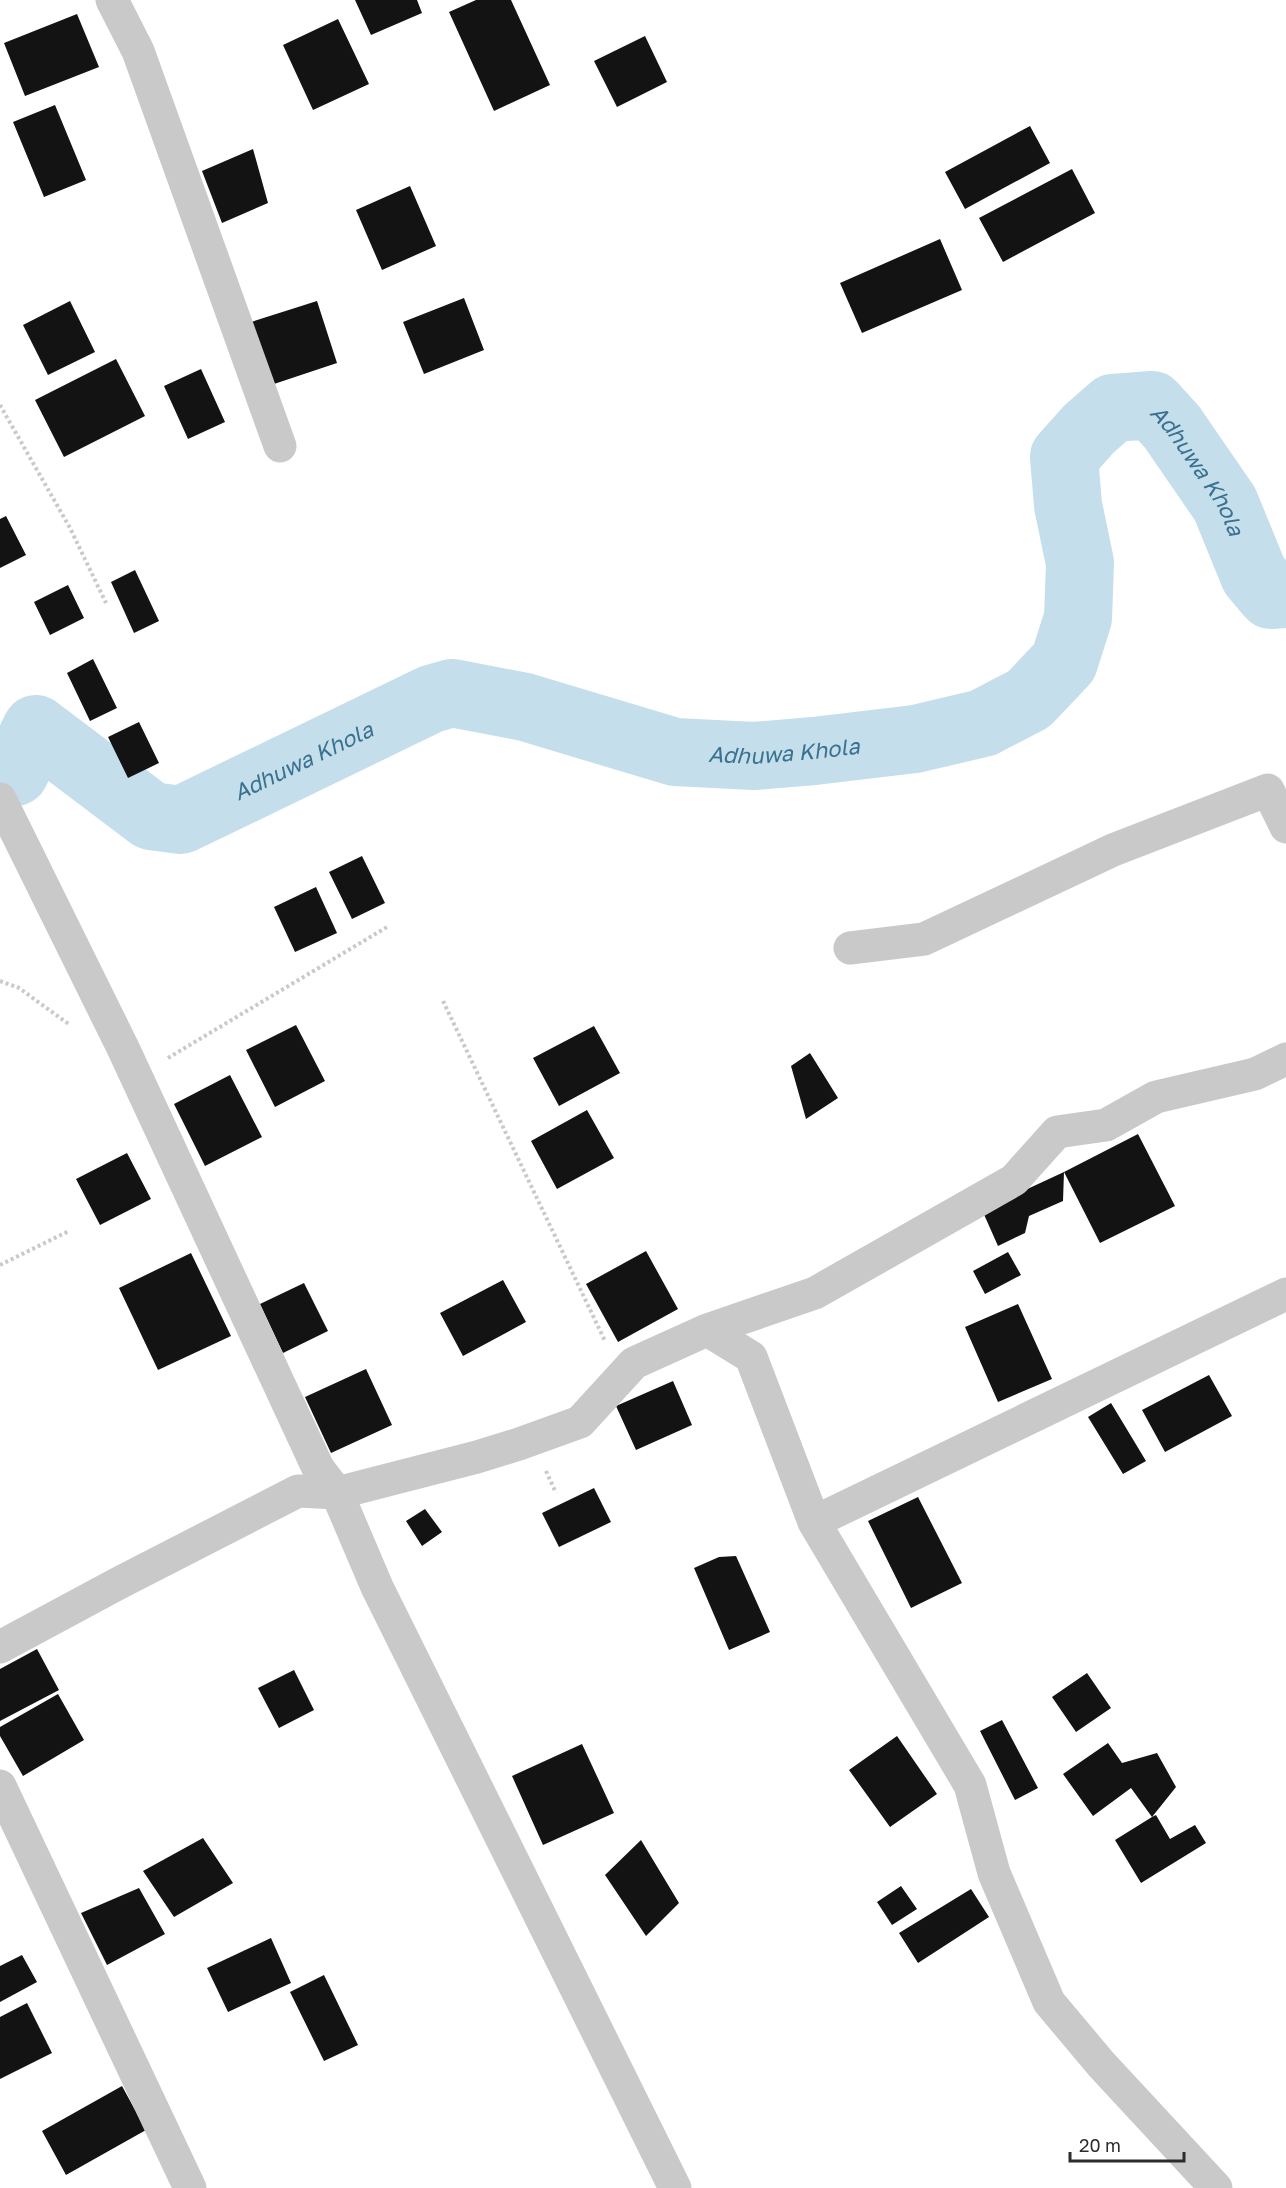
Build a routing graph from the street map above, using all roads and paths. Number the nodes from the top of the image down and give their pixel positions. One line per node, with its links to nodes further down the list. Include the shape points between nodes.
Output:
1 (112, 0): 3 (street, via 138,51)
2 (0, 405): 4 (path, via 70,528)
3 (280, 446)
4 (106, 603)
5 (0, 799): 12 (street)
6 (1286, 827): 8 (street, via 1268,790 1113,850 924,939)
7 (387, 927): 12 (path)
8 (850, 948)
9 (0, 981): 12 (path, via 19,988 96,1046)
10 (443, 1001): 17 (path)
11 (1286, 1059): 16 (street, via 1255,1074 1156,1097 1106,1125 1057,1132 1014,1180 815,1293)
12 (129, 1062): 18 (street, via 318,1468)
13 (69, 1231): 14 (path)
14 (0, 1265)
15 (1286, 1294): 19 (street)
16 (707, 1330): 17 (street, via 634,1363); 19 (street, via 751,1357)
17 (622, 1377): 18 (street, via 580,1422 487,1454)
18 (337, 1493): 20 (street, via 298,1491); 23 (street, via 377,1587)
19 (814, 1522): 24 (street, via 970,1785 994,1873 1049,2002)
20 (0, 1647)
21 (0, 1786): 22 (street)
22 (190, 2188)
23 (675, 2188)
24 (1216, 2188)

